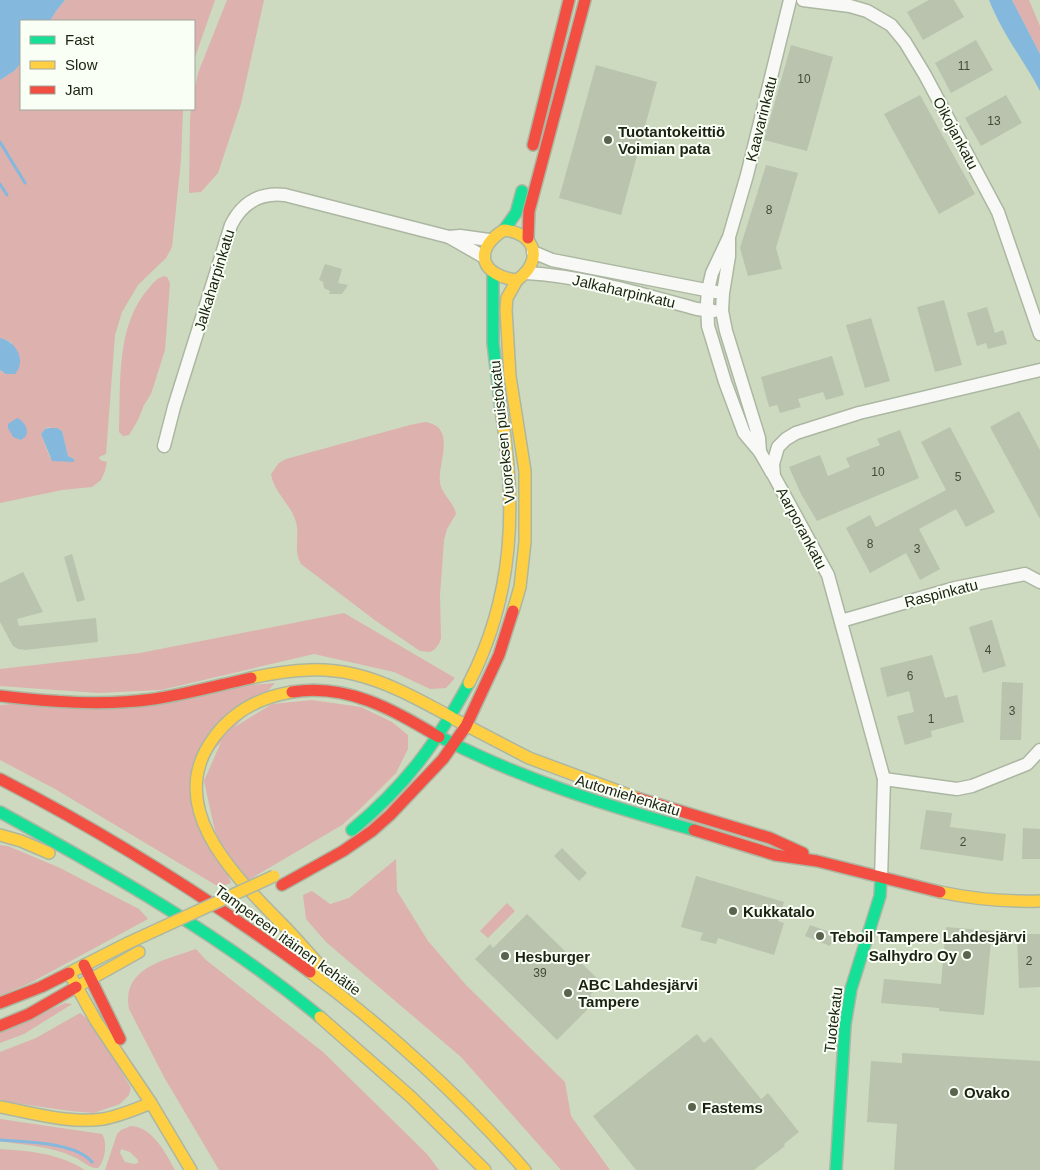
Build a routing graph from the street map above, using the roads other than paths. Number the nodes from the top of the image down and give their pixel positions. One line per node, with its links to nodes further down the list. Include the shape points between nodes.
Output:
1 (569, 0): 5 (main road)
2 (585, 0): 10 (main road, via 529,211)
3 (790, 0): 9 (street, Kaavarinkatu, via 748,175)
4 (803, 0): 20 (street, Oikojankatu, via 867,11 883,19 905,42 998,212)
5 (530, 158)
6 (525, 177): 7 (main road, via 516,213)
7 (504, 230): 10 (main road, via 512,230); 11 (main road)
8 (449, 237): 11 (street, Jalkaharpinkatu); 13 (street, Jalkaharpinkatu); 22 (street, Jalkaharpinkatu, via 285,195 267,195 250,201 231,225)
9 (729, 237): 16 (street, Kaavarinkatu, via 712,273); 17 (street, Kaavarinkatu)
10 (528, 238): 12 (main road)
11 (489, 240): 13 (main road, via 484,248)
12 (533, 252): 15 (main road, via 531,267); 16 (street, Jalkaharpinkatu, via 552,260)
13 (484, 257): 14 (main road)
14 (493, 274): 15 (main road, via 500,279); 28 (main road, Vuoreksen puistokatu, via 495,371 510,474 508,559 490,629)
15 (522, 277): 18 (street, Jalkaharpinkatu, via 548,274); 29 (main road, Vuoreksen puistokatu, via 507,298 506,310 510,376 525,471 523,561 515,607 499,654)
16 (708, 290): 17 (street, Jalkaharpinkatu); 18 (street, Kaavarinkatu)
17 (723, 294): 19 (street, Kaavarinkatu)
18 (707, 310): 19 (street, Jalkaharpinkatu); 23 (street, Kaavarinkatu, via 724,382 744,433)
19 (722, 311): 23 (street, Kaavarinkatu, via 759,438)
20 (1040, 334)
21 (1040, 370): 24 (street, Aarporankatu, via 859,413 796,433 778,447 773,464)
22 (164, 446)
23 (760, 452): 24 (street, Kaavarinkatu)
24 (774, 476): 26 (street, Aarporankatu, via 828,575)
25 (1040, 582): 26 (street, Raspinkatu, via 1025,574 955,588)
26 (841, 620): 34 (street, Aarporankatu)
27 (0, 696): 28 (main road, Automiehenkatu, via 53,702 136,701 174,696 286,671 328,669 381,681)
28 (451, 718): 29 (main road, Automiehenkatu); 30 (main road, Vuoreksen puistokatu)
29 (466, 726): 31 (main road, Vuoreksen puistokatu); 38 (main road, Automiehenkatu, via 537,761 657,804 770,838)
30 (440, 737): 31 (main road, Automiehenkatu); 37 (main road, Vuoreksen puistokatu, via 380,806); 50 (main road, Automiehenkatu, via 378,703 354,695 333,691 295,691 266,698 242,709 224,723 210,740 196,777 198,808 223,860)
31 (454, 745): 38 (main road, Automiehenkatu, via 492,763 616,809 769,853); 43 (main road, Vuoreksen puistokatu, via 372,831 343,851 273,889)
32 (1040, 750): 34 (street, via 1027,764 957,789)
33 (0, 778): 50 (main road, Tampereen itäinen kehätie, via 200,894)
34 (884, 779): 40 (street, Aarporankatu)
35 (0, 812): 41 (main road)
36 (0, 835): 41 (main road)
37 (344, 836)
38 (815, 860): 40 (main road, Automiehenkatu)
39 (287, 869): 45 (main road, bridge)
40 (881, 879): 42 (main road, Automiehenkatu, via 968,898); 57 (main road, Tuotekatu, via 880,896 851,989 845,1025)
41 (134, 887): 55 (main road, via 176,912 271,979 341,1033)
42 (1040, 901)
43 (183, 931)
44 (143, 950): 47 (main road)
45 (84, 965): 46 (main road); 47 (main road)
46 (69, 973): 48 (main road); 49 (main road)
47 (91, 979): 48 (main road); 52 (main road)
48 (76, 987): 51 (main road, via 30,1014); 52 (main road)
49 (0, 1003)
50 (359, 1009): 56 (main road, Tampereen itäinen kehätie, via 473,1114)
51 (0, 1026)
52 (151, 1103): 53 (main road, via 117,1116 94,1120); 54 (main road)
53 (0, 1107)
54 (191, 1170)
55 (485, 1170)
56 (525, 1170)
57 (836, 1170)

